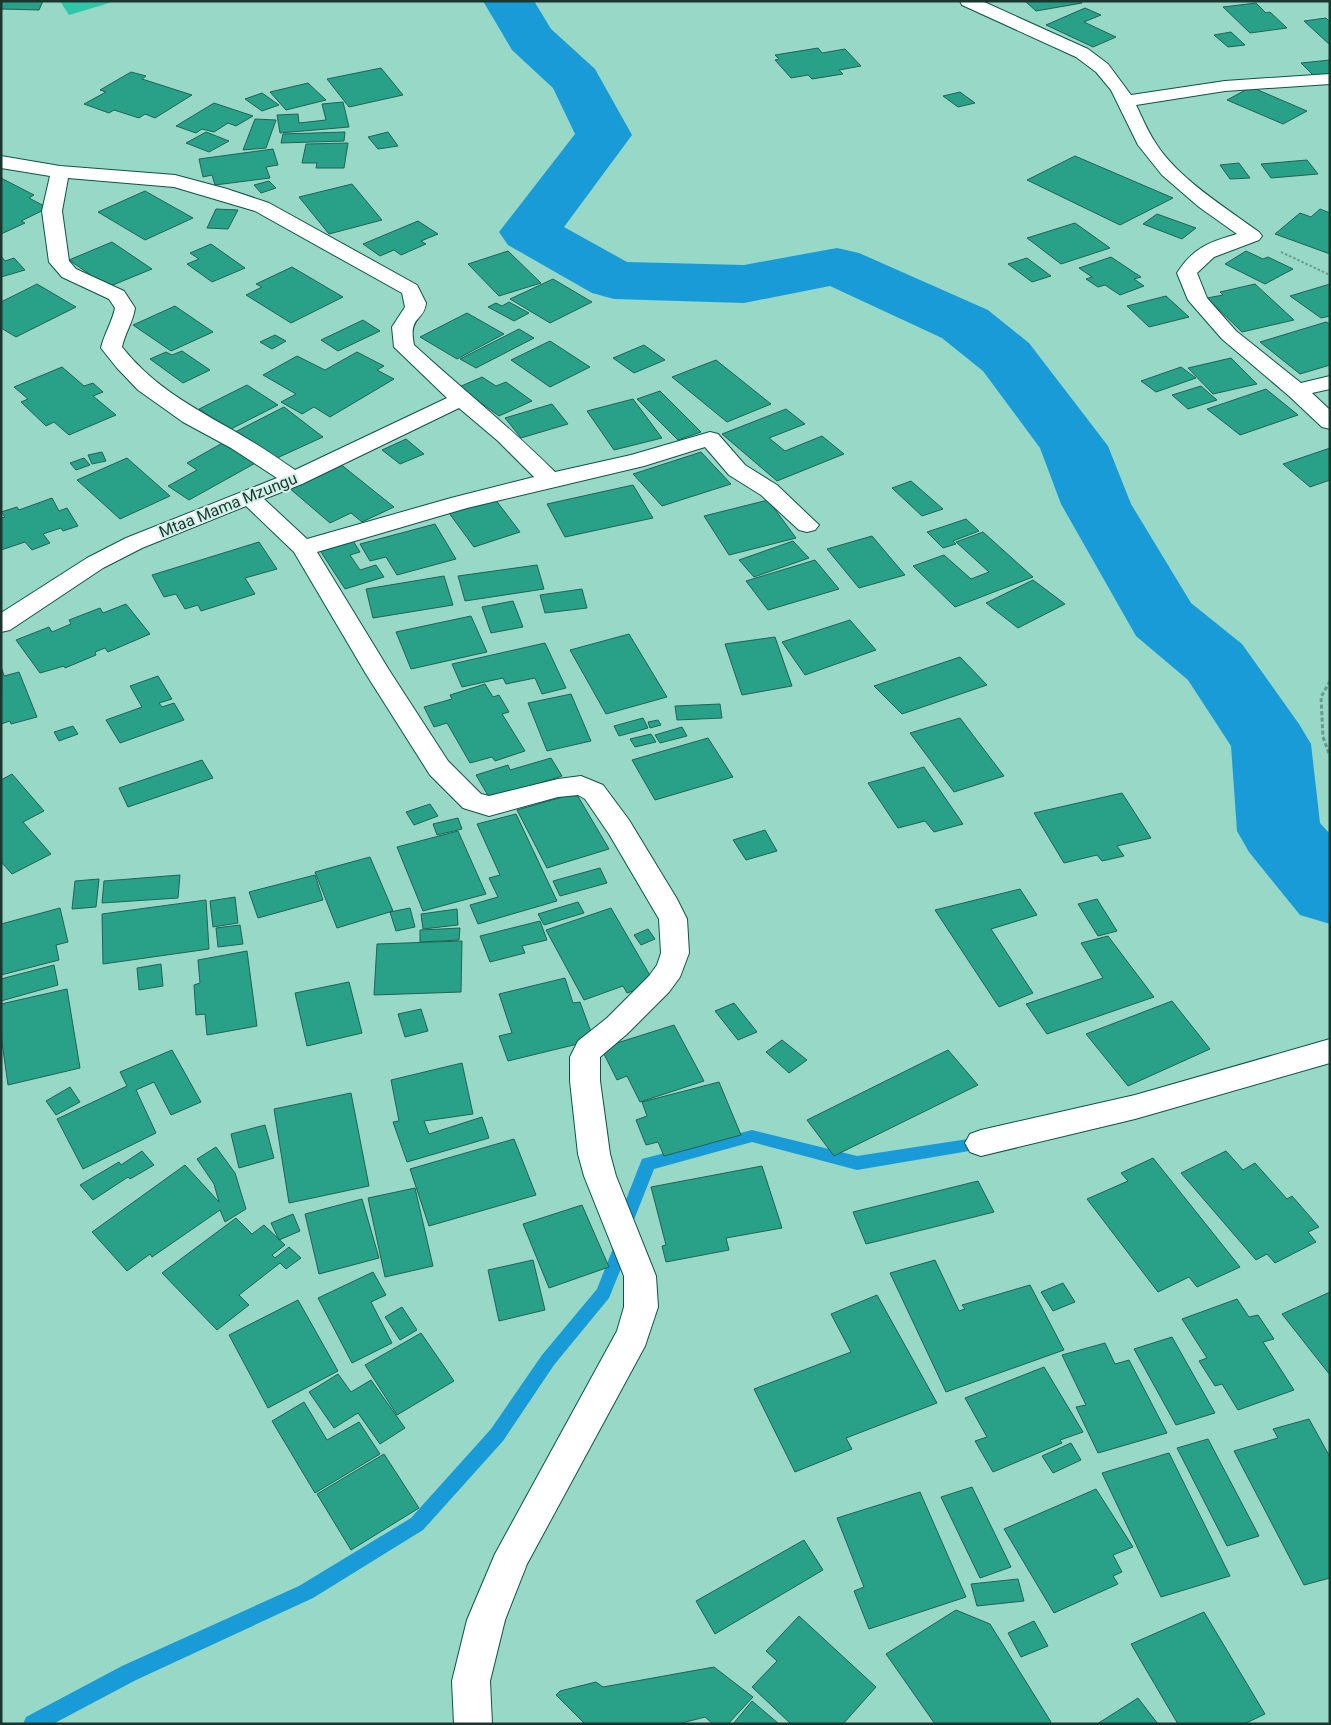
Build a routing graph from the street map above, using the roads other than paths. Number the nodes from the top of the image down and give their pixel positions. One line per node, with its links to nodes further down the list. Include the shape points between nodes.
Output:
1 (968, 1): 3 (street, via 1082,53 1102,68)
2 (1330, 79): 3 (street, via 1226,86)
3 (1124, 101): 7 (street, via 1147,145 1169,171 1252,236 1207,251 1192,263 1187,273 1198,300 1229,335)
4 (1, 162): 5 (street)
5 (60, 172): 8 (street, via 174,181 262,207 410,289 416,299 416,307 402,326 404,347); 10 (street, via 52,211 59,262 69,273 118,295 125,308 111,348 146,385 191,417)
6 (1330, 382): 7 (street)
7 (1297, 391): 9 (street)
8 (461, 399): 10 (street, Mtaa Mama Mzungu); 11 (street, via 506,436)
9 (1330, 422)
10 (294, 479): 12 (street, Mtaa Mama Mzungu)
11 (550, 480): 13 (street, via 636,461 710,439 737,470 769,490); 14 (street)
12 (248, 496): 14 (street); 15 (street, Mtaa Mama Mzungu, via 126,547 87,568)
13 (807, 524)
14 (303, 548): 18 (street, via 439,768 472,801 489,806 558,788 581,785 594,792 673,919 675,953 670,969 585,1057 594,1154 640,1276 641,1307 633,1335 513,1554 486,1620 471,1681)
15 (1, 624)
16 (1330, 1051): 17 (street, via 1135,1107)
17 (981, 1143)
18 (474, 1724)

